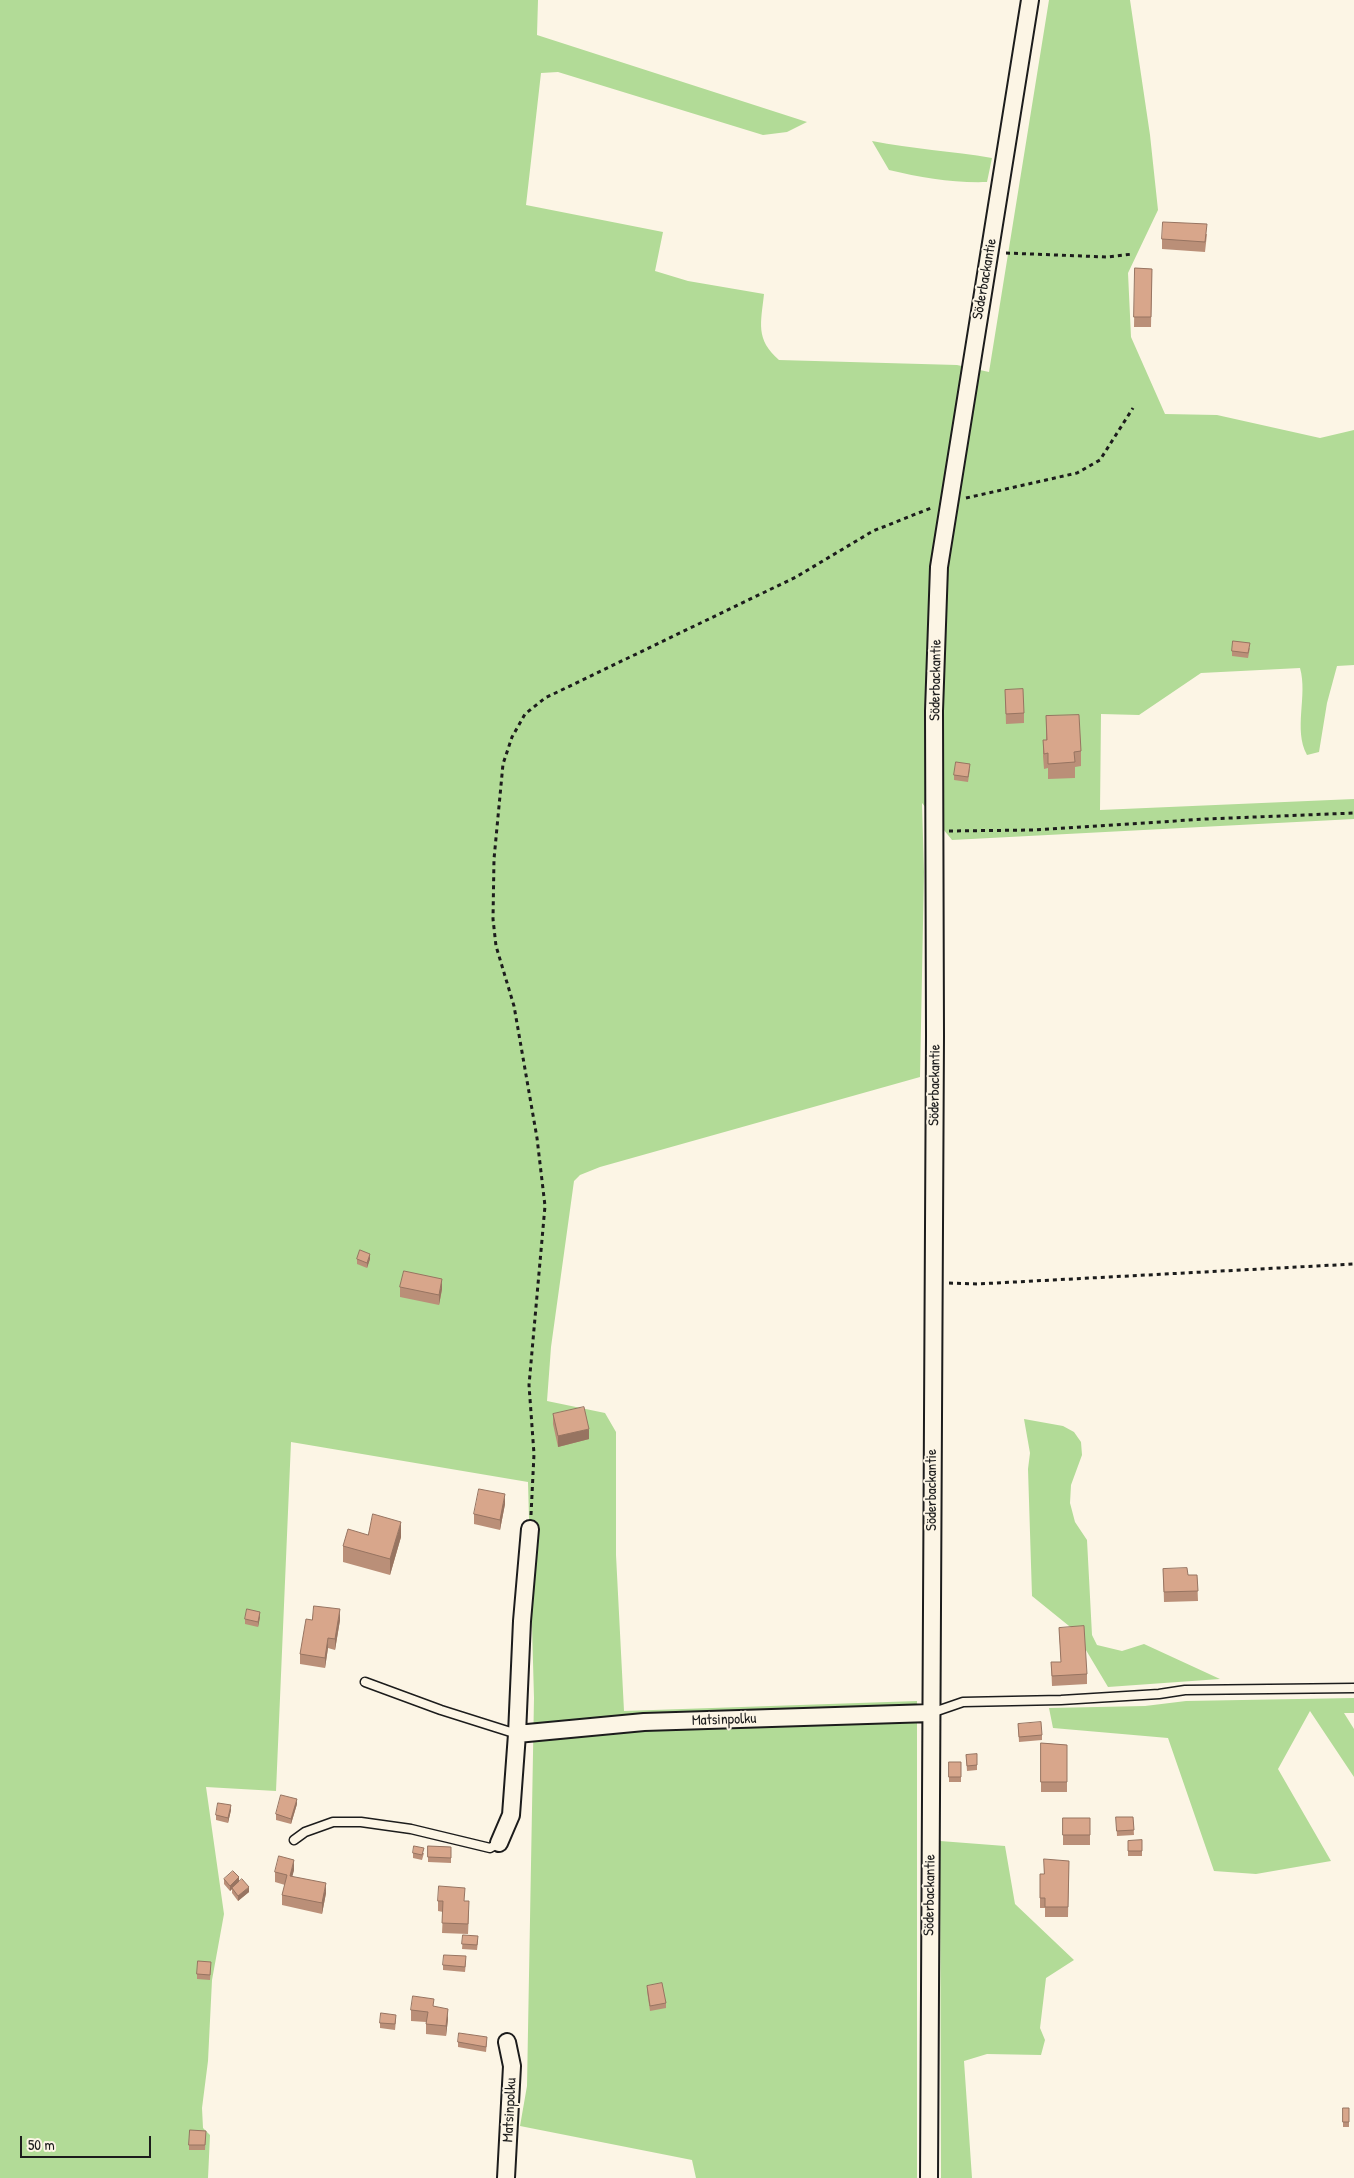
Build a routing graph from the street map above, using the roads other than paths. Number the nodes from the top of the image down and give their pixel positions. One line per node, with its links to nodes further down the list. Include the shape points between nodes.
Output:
1 (1030, 0): 5 (street, Söderbackantie, via 939,567 934,711)
2 (530, 1529): 6 (street)
3 (365, 1682): 6 (lane)
4 (1354, 1688): 5 (lane, via 1185,1690 1061,1700 963,1702)
5 (931, 1712): 6 (street, Matsinpolku, via 644,1722); 11 (street, Söderbackantie)
6 (517, 1734): 8 (street, via 511,1815)
7 (294, 1840): 8 (lane, via 333,1822 342,1822 411,1829 490,1848)
8 (500, 1844)
9 (507, 2042): 10 (street, Matsinpolku, via 512,2066)
10 (506, 2178)
11 (929, 2178)

